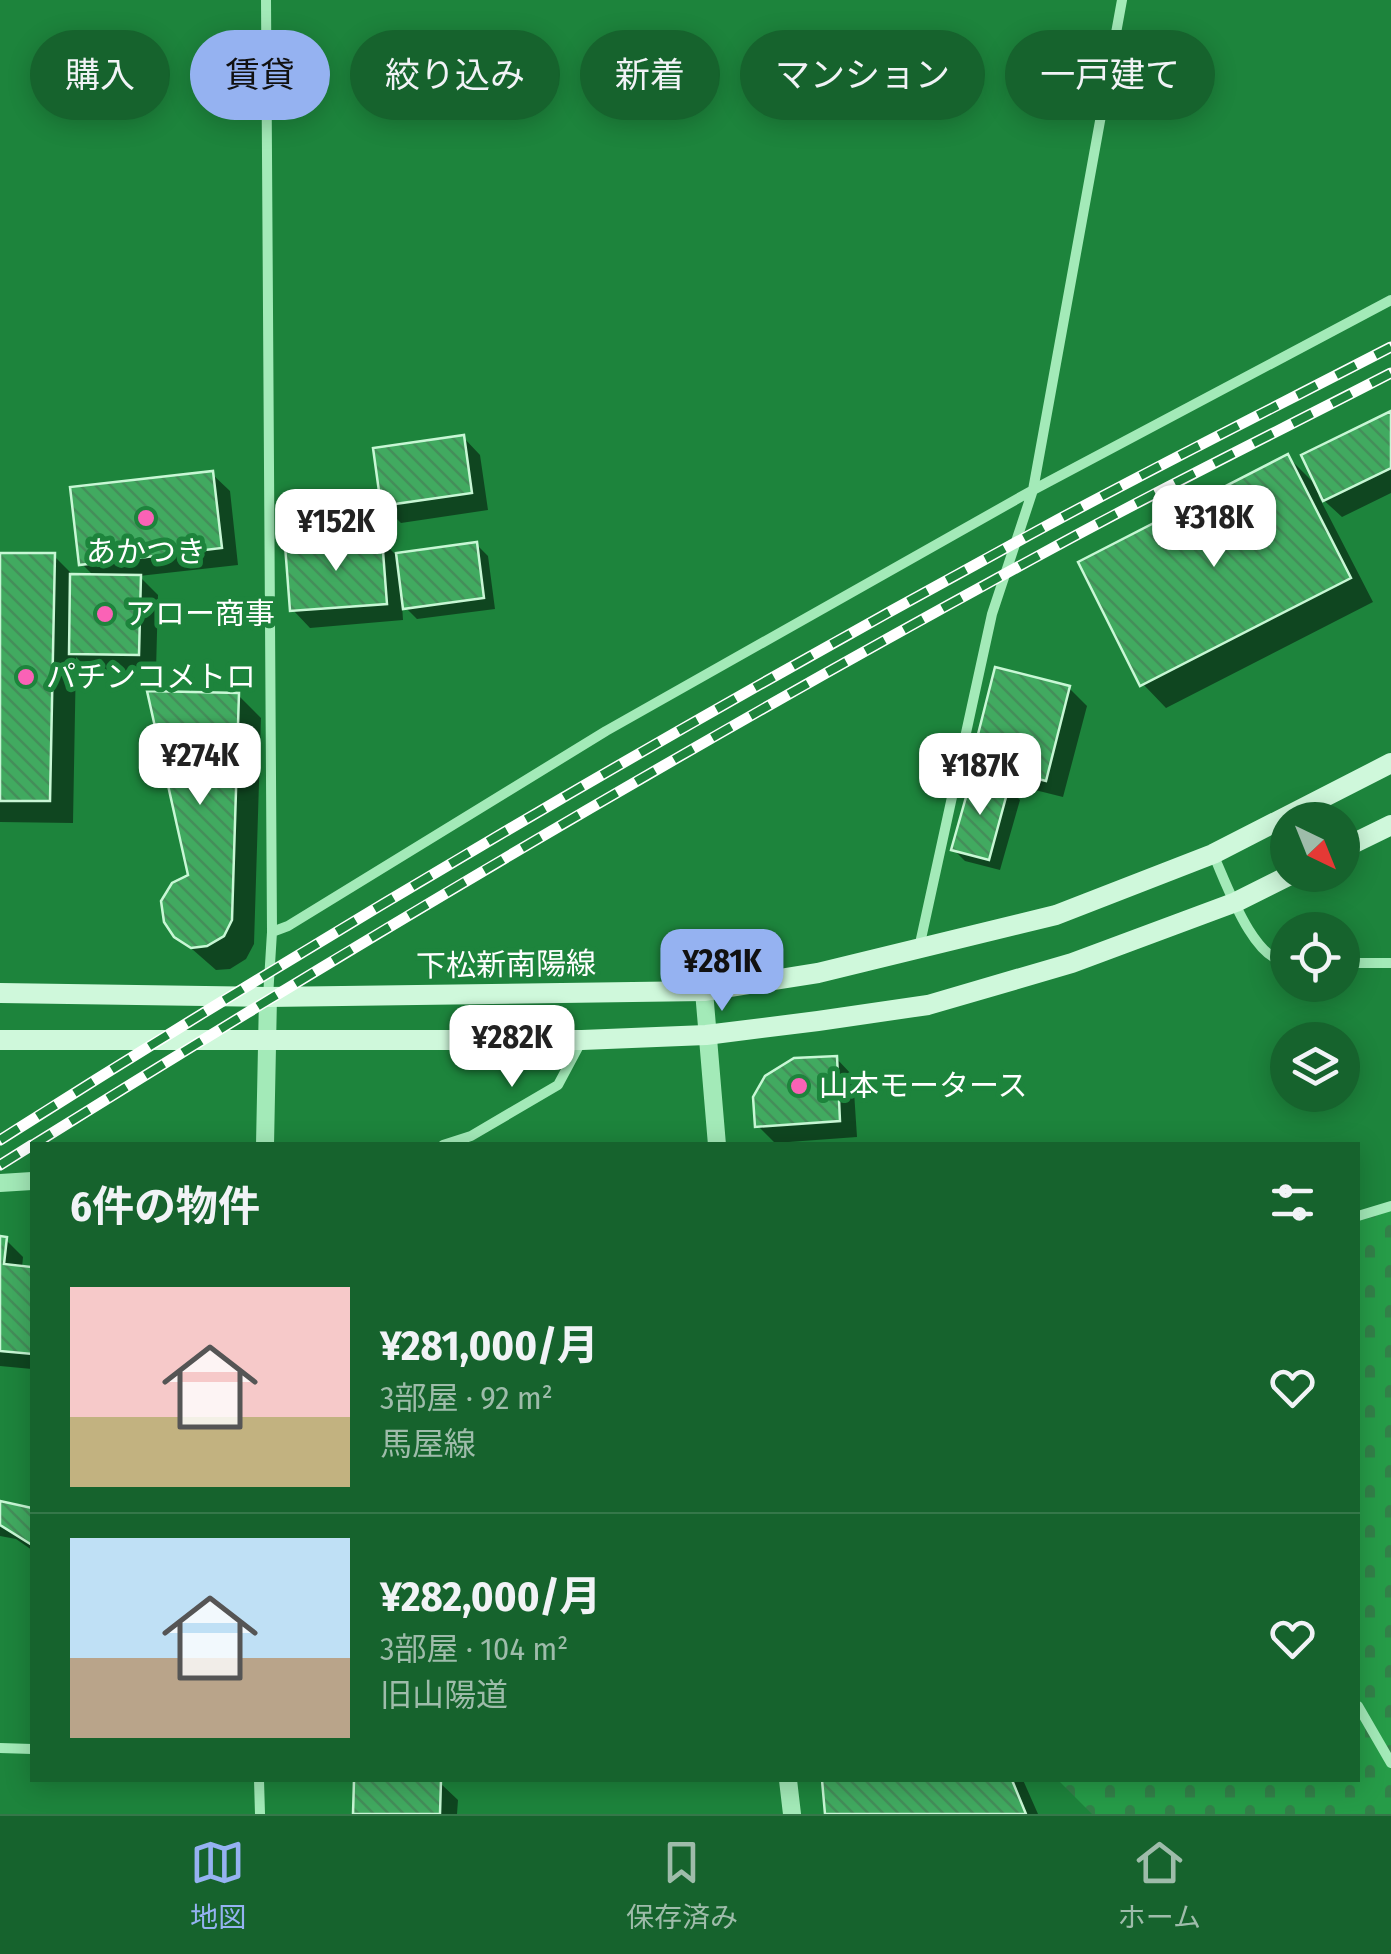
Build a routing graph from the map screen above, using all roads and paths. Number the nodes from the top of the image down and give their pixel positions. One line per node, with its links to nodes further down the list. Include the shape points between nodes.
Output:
1 (266, 0): 11 (street)
2 (1122, 0): 4 (street)
3 (1391, 300): 4 (street)
4 (1034, 490): 11 (street, via 606,731); 12 (street, via 992,614)
5 (1391, 763): 8 (main road, 下松新南陽線)
6 (1391, 825): 7 (main road)
7 (1360, 840)
8 (1213, 854): 10 (street); 12 (main road, 下松新南陽線, via 1056,915)
9 (1270, 885): 10 (main road)
10 (1236, 902): 13 (street, via 1257,945); 19 (main road, via 928,1005)
11 (272, 932): 18 (street)
12 (919, 949): 16 (main road, 下松新南陽線, via 818,974)
13 (1270, 955)
14 (1360, 962): 15 (street)
15 (1391, 963)
16 (704, 991): 18 (main road, 下松新南陽線); 19 (street)
17 (0, 993): 18 (main road, 下松新南陽線)
18 (268, 997): 20 (street)
19 (706, 1035): 22 (main road); 25 (street)
20 (266, 1037): 21 (main road); 22 (main road); 23 (street)
21 (0, 1040)
22 (582, 1040): 24 (street, via 558,1085)
23 (265, 1142)
24 (451, 1142)
25 (717, 1142)
26 (30, 1180): 27 (street)
27 (0, 1183)
28 (1391, 1206): 29 (street)
29 (1360, 1215)
30 (1360, 1710): 33 (street)
31 (0, 1748): 32 (street)
32 (30, 1750)
33 (1391, 1764)
34 (259, 1782): 36 (street)
35 (788, 1782): 37 (street)
36 (260, 1814)
37 (792, 1814)

